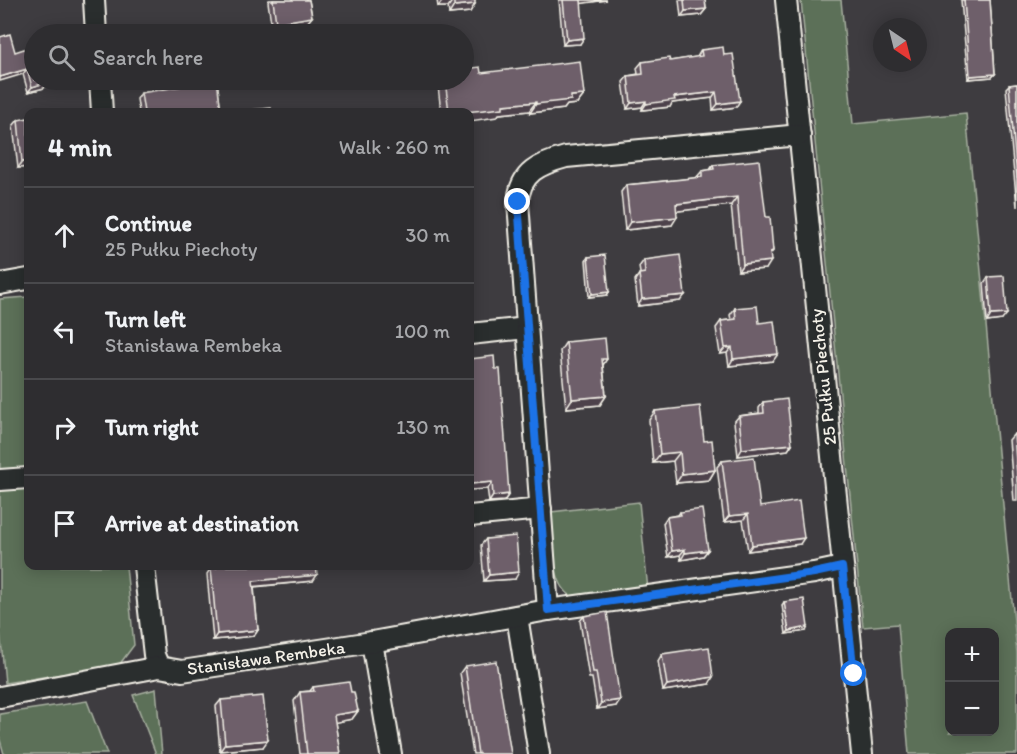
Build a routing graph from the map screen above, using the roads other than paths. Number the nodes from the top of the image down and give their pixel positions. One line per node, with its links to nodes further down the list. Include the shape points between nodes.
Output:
1 (94, 0): 3 (street)
2 (786, 0): 6 (street, 25 Pułku Piechoty)
3 (95, 24)
4 (101, 90): 5 (street)
5 (102, 108)
6 (800, 135): 9 (street, via 566,157 533,171 522,183 518,202); 15 (street, 25 Pułku Piechoty)
7 (24, 280): 8 (street)
8 (0, 284)
9 (527, 328): 10 (street); 13 (street)
10 (474, 333)
11 (24, 478): 12 (street)
12 (0, 480)
13 (541, 509): 14 (street); 17 (street)
14 (474, 516)
15 (842, 567): 17 (street, Stanisława Rembeka); 24 (street, 25 Pułku Piechoty)
16 (144, 570): 20 (street, via 154,655)
17 (548, 610): 18 (street, Stanisława Rembeka)
18 (517, 616): 19 (street, Stanisława Rembeka); 23 (street)
19 (372, 642): 20 (street, Stanisława Rembeka, via 182,672); 22 (street)
20 (159, 667): 21 (street, Stanisława Rembeka)
21 (0, 697)
22 (391, 754)
23 (539, 754)
24 (862, 754)

